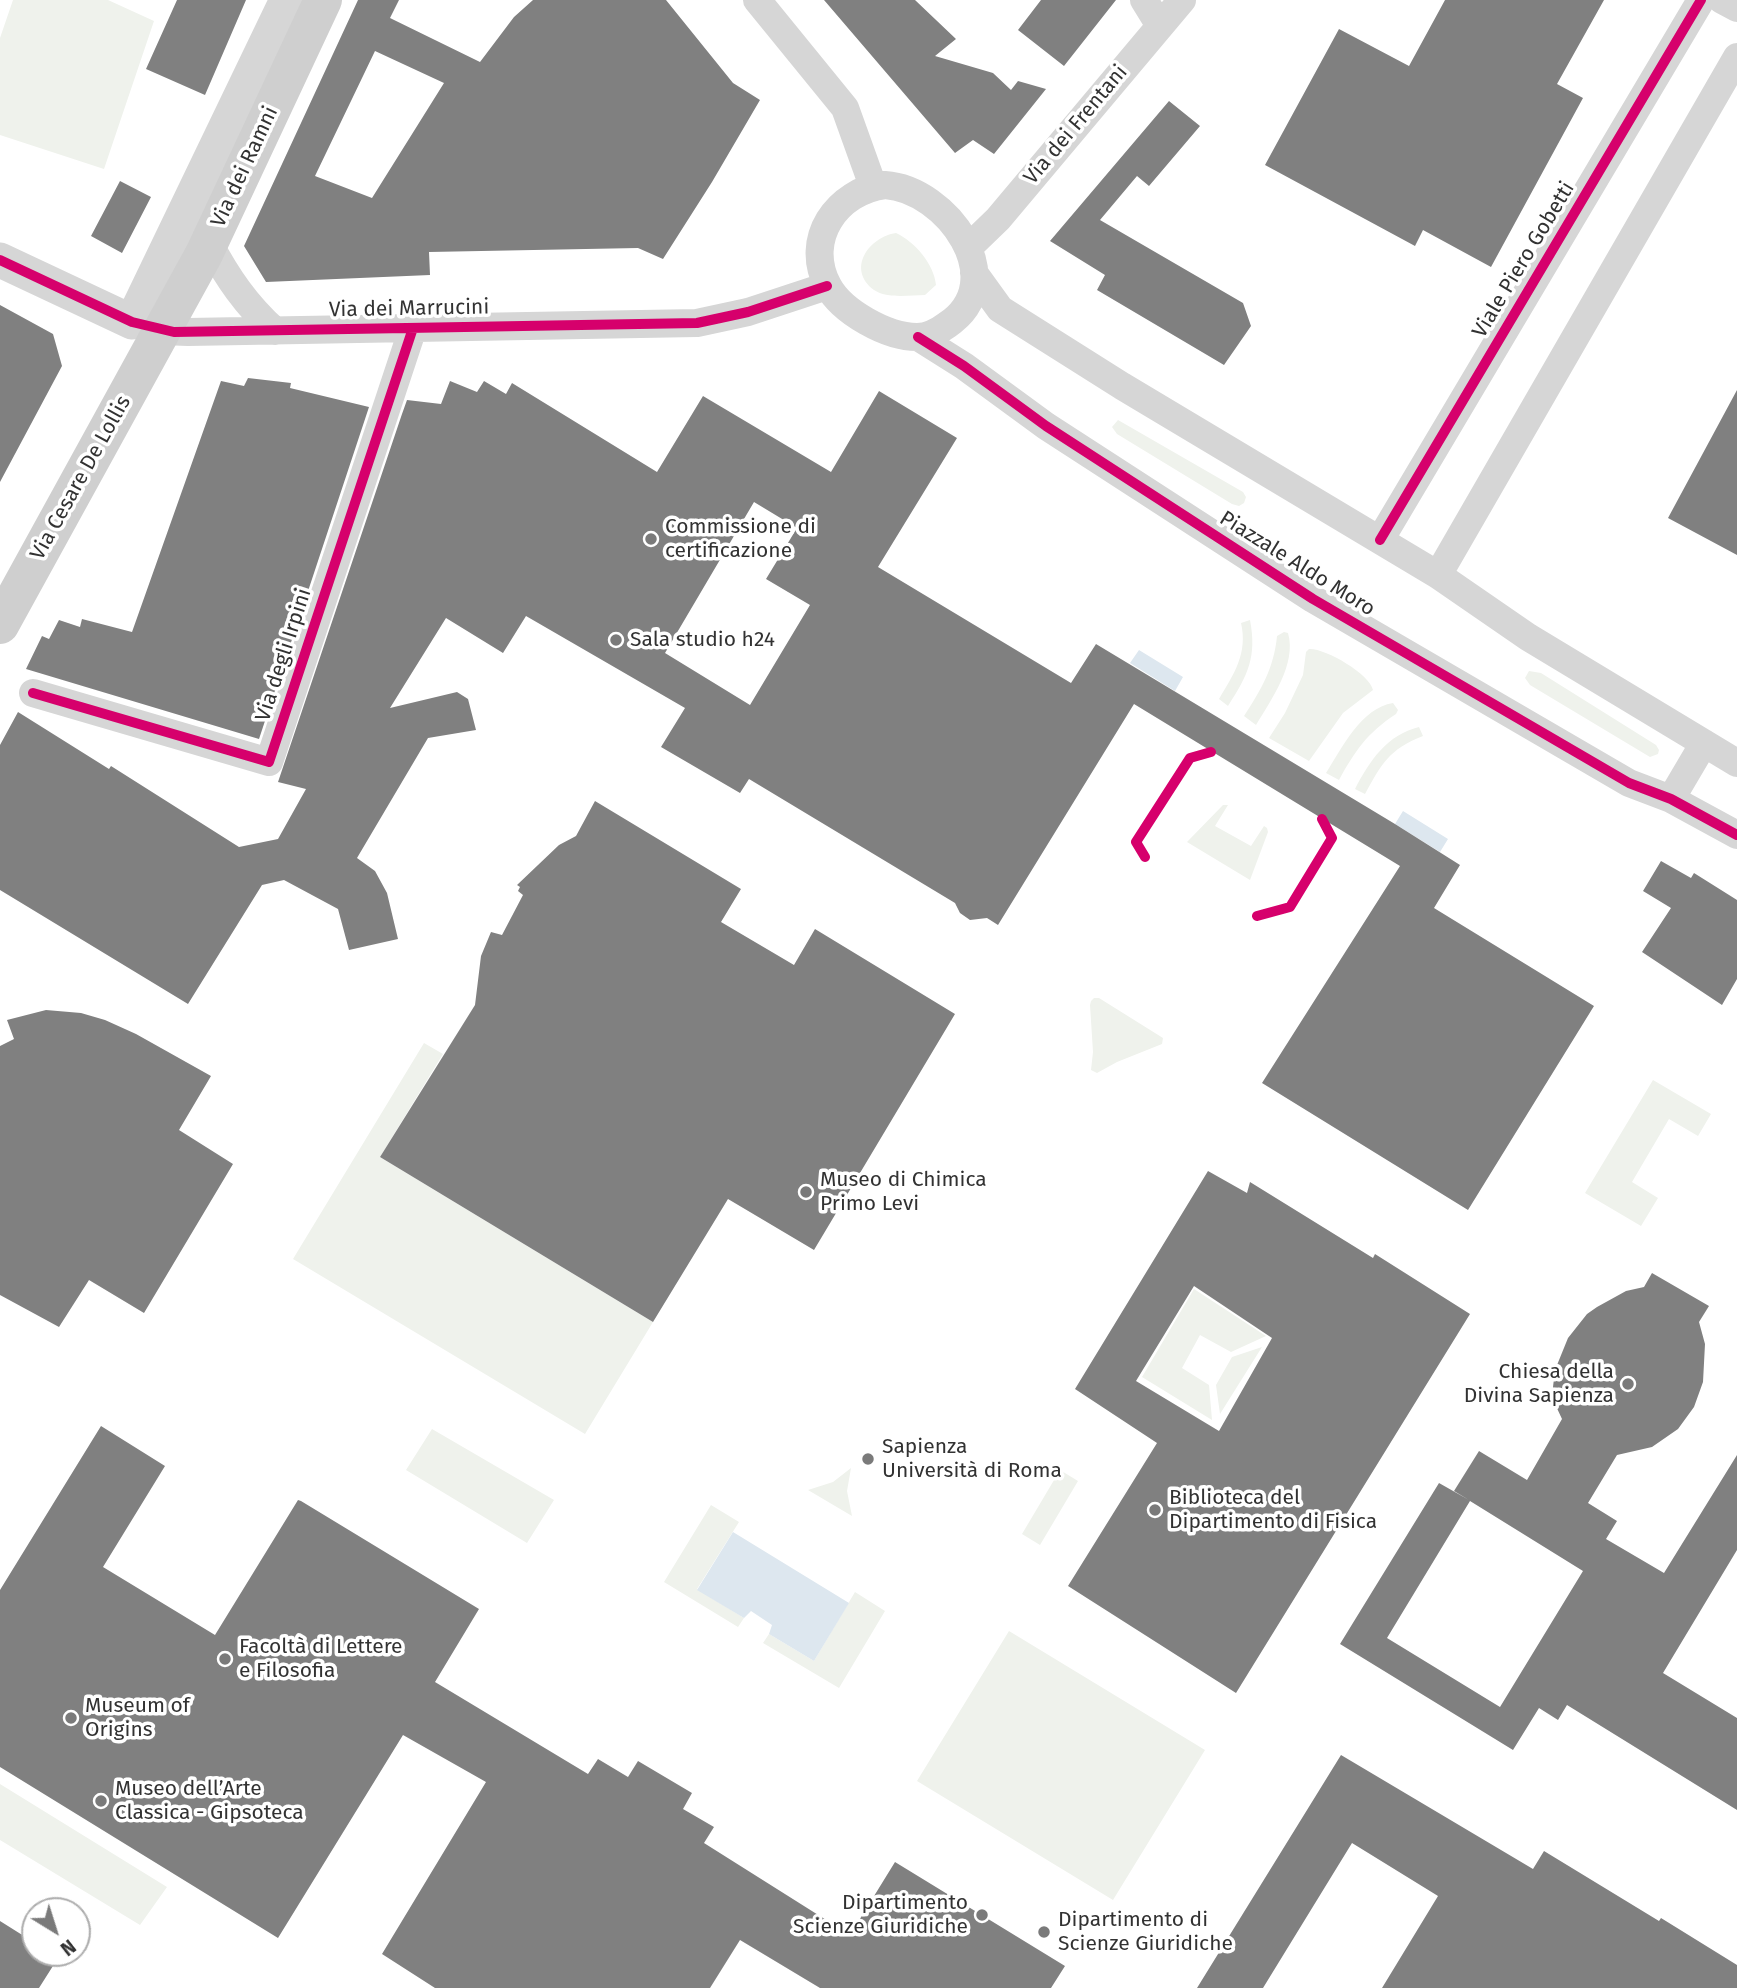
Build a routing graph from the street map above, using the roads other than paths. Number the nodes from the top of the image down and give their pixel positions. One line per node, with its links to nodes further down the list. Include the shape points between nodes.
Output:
1 (287, 0): 16 (street, Via dei Ramni)
2 (323, 0): 12 (main road, Via dei Ramni)
3 (757, 0): 11 (street, via 845,108)
4 (1144, 0): 9 (street)
5 (1182, 0): 9 (street, Via dei Frentani)
6 (1701, 0): 20 (street, Viale Piero Gobetti)
7 (1722, 0): 8 (street)
8 (1737, 8)
9 (1160, 26): 13 (street, Via dei Frentani, via 998,219)
10 (1737, 57): 21 (street)
11 (873, 186): 13 (street, via 897,186 920,194 943,211); 15 (street, via 849,197 825,226 819,250)
12 (209, 243): 16 (main road, Via dei Ramni); 18 (street, via 241,296)
13 (971, 260): 19 (street, via 969,300 956,318); 20 (street, via 1000,309)
14 (0, 261): 16 (street, Via dei Marrucini)
15 (827, 286): 17 (street, Via dei Marrucini, via 697,323); 19 (street, Piazzale Aldo Moro, via 855,315 888,331)
16 (147, 326): 18 (street, Via dei Marrucini); 22 (main road, Via Cesare De Lollis)
17 (413, 328): 18 (street, Via dei Marrucini); 23 (street, Via degli Irpini, via 269,762)
18 (275, 331)
19 (918, 337): 26 (street, Piazzale Aldo Moro, via 1313,599 1629,783)
20 (1380, 540): 21 (street)
21 (1438, 575): 24 (street, via 1528,636)
22 (0, 625)
23 (33, 693)
24 (1704, 743): 25 (street); 26 (street)
25 (1737, 763)
26 (1671, 799): 27 (street, Piazzale Aldo Moro)
27 (1737, 835)

